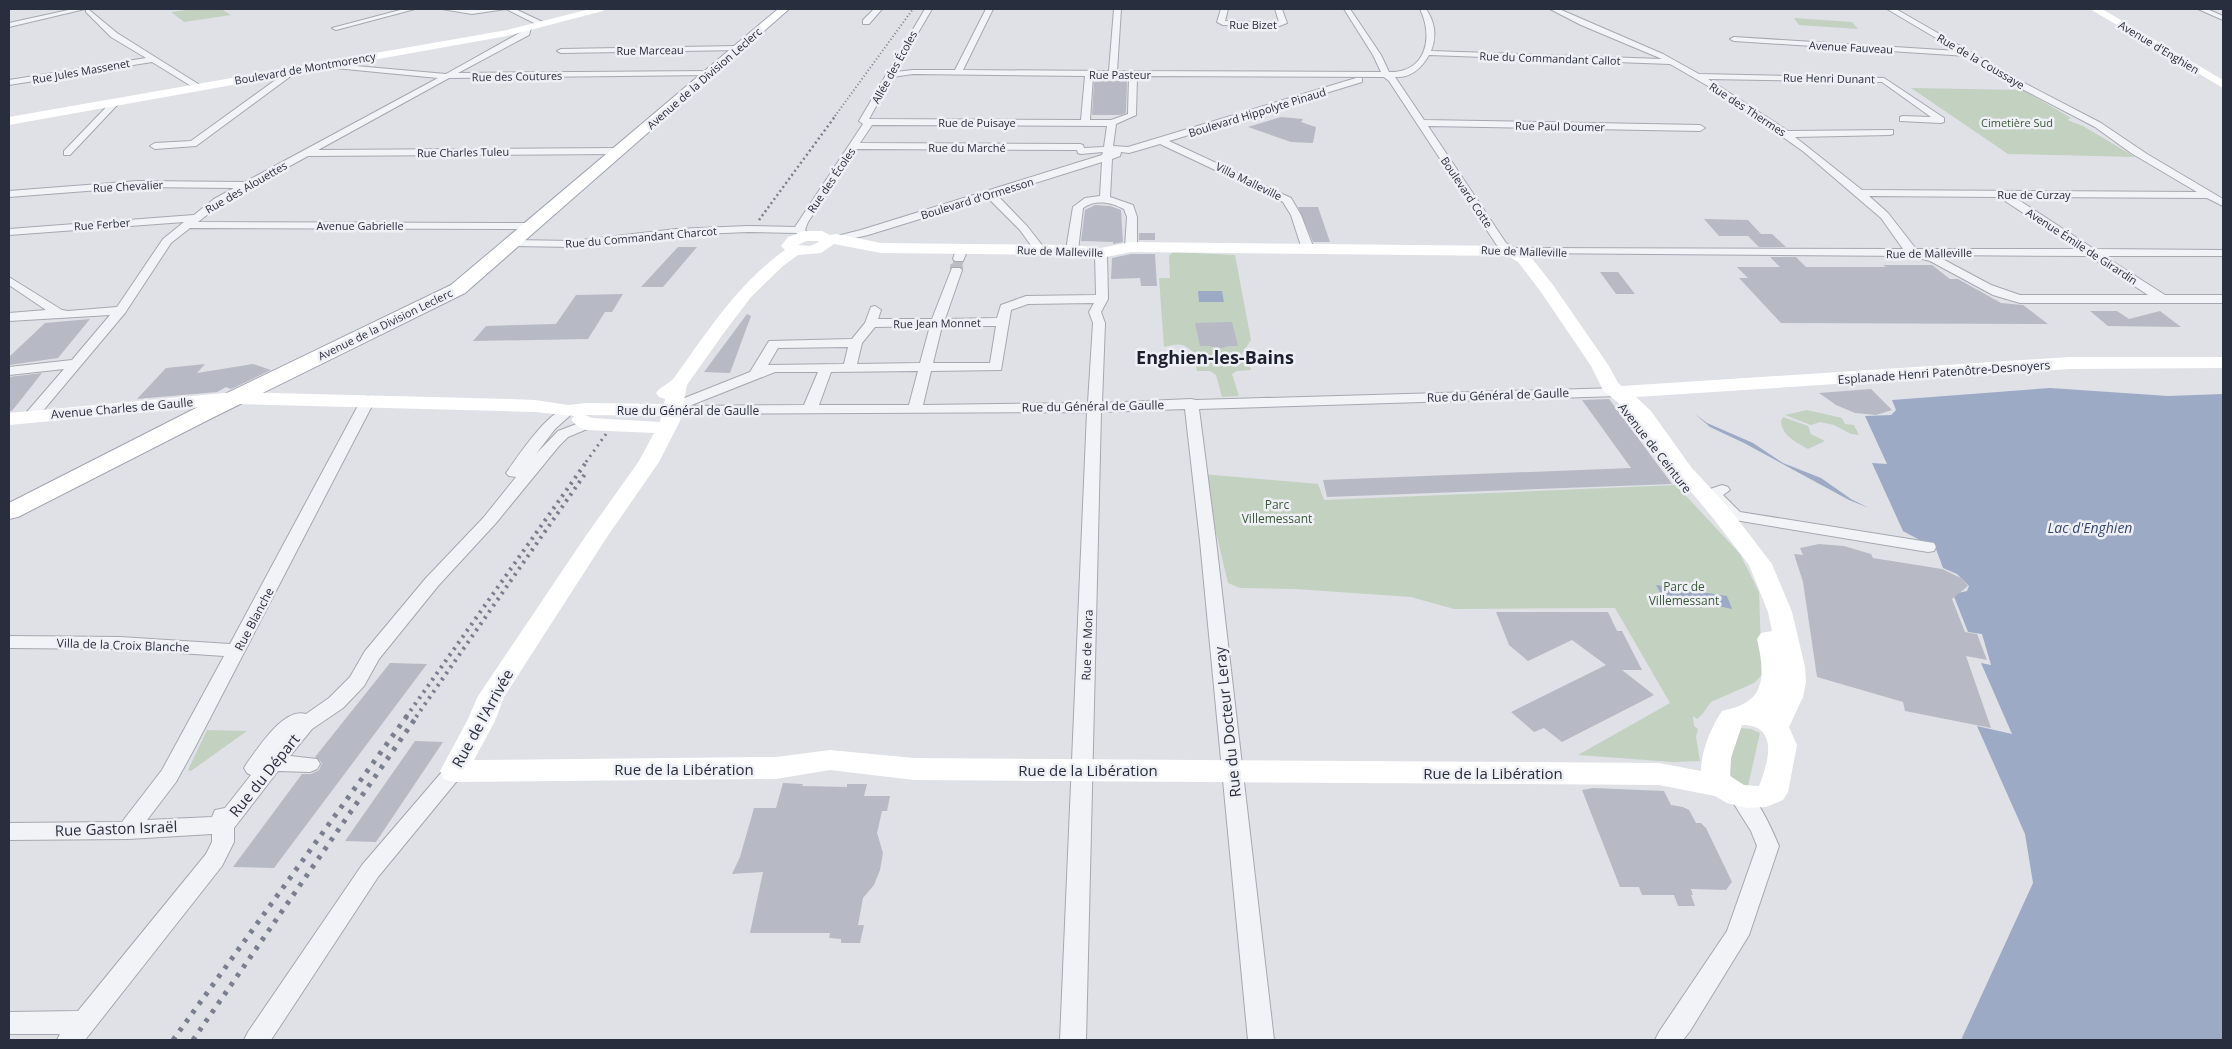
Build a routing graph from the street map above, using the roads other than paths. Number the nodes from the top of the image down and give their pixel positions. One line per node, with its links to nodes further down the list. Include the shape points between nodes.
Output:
1 (411, 9): 25 (street)
2 (446, 9): 3 (street, via 472,12)
3 (502, 9)
4 (510, 9): 23 (street)
5 (600, 9): 23 (main road, Boulevard de Montmorency)
6 (784, 9): 28 (main road, Avenue de la Division Leclerc)
7 (878, 9): 22 (street)
8 (928, 9): 41 (street, Allée des Écoles)
9 (989, 9): 37 (street)
10 (1117, 9): 39 (street)
11 (1224, 9): 12 (street, Rue Bizet, via 1223,23 1277,25 1283,23)
12 (1279, 9)
13 (1347, 9): 43 (street, Boulevard Cotte)
14 (1423, 9): 30 (street, via 1432,31)
15 (1554, 9): 33 (street, Rue des Thermes)
16 (1891, 9): 31 (street, Rue de la Coussaye)
17 (2095, 9): 48 (main road, Avenue d'Enghien)
18 (2201, 9): 20 (street); 21 (street)
19 (85, 10): 24 (street); 32 (street, via 114,35)
20 (2223, 10)
21 (2223, 18)
22 (866, 22)
23 (543, 24): 26 (main road, Boulevard de Montmorency)
24 (9, 25)
25 (336, 28)
26 (526, 29): 34 (main road, Boulevard de Montmorency); 44 (street, Rue des Alouettes, via 526,33)
27 (1734, 40): 31 (street, Avenue Fauveau)
28 (738, 48): 29 (street, Rue Marceau); 36 (main road, Avenue de la Division Leclerc)
29 (561, 51)
30 (1426, 53): 33 (street, Rue du Commandant Callot); 43 (street, via 1411,73)
31 (1968, 54): 74 (street, Rue de la Coussaye, via 2098,125)
32 (153, 59): 47 (street, Rue Jules Massenet); 49 (street)
33 (1673, 62): 45 (street, Rue des Thermes)
34 (324, 64): 35 (main road, Boulevard de Montmorency); 44 (street, Rue des Coutures)
35 (294, 70): 49 (main road, Boulevard de Montmorency); 61 (street, via 193,144)
36 (711, 73): 44 (street, Rue des Coutures); 64 (main road, Avenue de la Division Leclerc)
37 (957, 73): 38 (street, Rue Pasteur); 41 (street, Rue Pasteur, via 901,72)
38 (1089, 74): 39 (street, Rue Pasteur); 54 (street)
39 (1114, 74): 40 (street, Rue Pasteur)
40 (1134, 74): 42 (street, Rue Pasteur); 55 (street, via 1132,115)
41 (891, 75): 53 (street, Allée des Écoles, via 864,121)
42 (1349, 75): 43 (street, Rue Pasteur); 46 (street, Rue Pasteur)
43 (1386, 75): 46 (street, Boulevard Hippolyte Pinaud); 56 (street, Boulevard Cotte)
44 (444, 76): 67 (street, Rue des Alouettes)
45 (1696, 76): 51 (street, Rue Henri Dunant, via 1884,80 1941,120); 59 (street, Rue des Thermes)
46 (1359, 80): 60 (street, Boulevard Hippolyte Pinaud)
47 (9, 83)
48 (2223, 85)
49 (198, 86): 50 (main road, Boulevard de Montmorency)
50 (116, 102): 52 (main road, Boulevard de Montmorency); 66 (street)
51 (1903, 119)
52 (9, 122)
53 (869, 122): 54 (street, Rue de Puisaye); 62 (street, Rue des Écoles)
54 (1085, 122): 55 (street, Rue de Puisaye)
55 (1108, 123): 65 (street)
56 (1421, 123): 57 (street, Rue Paul Doumer); 87 (street, Boulevard Cotte, via 1502,245)
57 (1700, 128)
58 (1890, 132): 59 (street)
59 (1787, 134): 70 (street, Rue des Thermes)
60 (1162, 141): 65 (street, Boulevard Hippolyte Pinaud, via 1129,150); 85 (street, Villa Malleville, via 1287,200 1296,214)
61 (155, 146)
62 (855, 146): 63 (street, Rue du Marché); 80 (street, Rue des Écoles)
63 (1080, 149): 65 (street, Rue du Marché); 68 (street)
64 (619, 151): 67 (street, Rue Charles Tuleu); 78 (main road, Avenue de la Division Leclerc)
65 (1107, 151): 68 (street, Boulevard d'Ormesson); 75 (street)
66 (67, 153)
67 (306, 153): 69 (street, Rue des Alouettes)
68 (1084, 164): 72 (street, Boulevard d'Ormesson)
69 (247, 185): 71 (street, Rue Chevalier, via 138,184); 77 (street, Rue des Alouettes, via 218,201)
70 (1859, 193): 73 (street, Rue de Curzay); 88 (street, Rue des Thermes, via 1882,213)
71 (9, 194)
72 (990, 194): 81 (street, Boulevard d'Ormesson); 84 (street, via 1032,236)
73 (2002, 194): 74 (street, Rue de Curzay); 89 (street, Avenue Émile de Girardin)
74 (2210, 195): 76 (street, Rue de la Coussaye)
75 (1106, 199): 83 (street, via 1129,207); 86 (street, via 1078,207)
76 (2223, 203)
77 (191, 222): 78 (street, Avenue Gabrielle); 79 (street, Rue Ferber); 97 (street, Rue des Alouettes, via 167,242)
78 (532, 226): 82 (main road, Avenue de la Division Leclerc)
79 (9, 232)
80 (800, 238): 81 (main road, via 818,249); 82 (street, Rue du Commandant Charcot, via 748,229 676,232 573,244); 115 (main road, via 750,289)
81 (833, 239): 92 (main road, Rue de Malleville)
82 (513, 242): 118 (main road, Avenue de la Division Leclerc, via 472,278 444,297)
83 (1131, 247): 85 (main road, Rue de Malleville); 91 (main road, Rue de Malleville)
84 (1039, 249): 86 (main road, Rue de Malleville); 92 (main road, Rue de Malleville)
85 (1308, 249): 87 (main road, Rue de Malleville)
86 (1072, 250): 91 (main road, Rue de Malleville)
87 (1512, 251): 88 (street, Rue de Malleville); 109 (main road, Boulevard Cotte, via 1524,259)
88 (1911, 252): 89 (street, Rue de Malleville); 95 (street, via 1933,258 2008,298)
89 (2090, 252): 90 (street, Rue de Malleville); 95 (street, Avenue Émile de Girardin)
90 (2223, 253)
91 (1101, 254): 94 (street, Rue de Mora)
92 (959, 259): 102 (street)
93 (9, 280): 99 (street)
94 (1102, 299): 103 (street, via 1026,300 1005,308); 122 (street, Rue de Mora, via 1095,312 1099,323)
95 (2162, 299): 96 (street)
96 (2223, 300)
97 (121, 310): 99 (street); 108 (street, Rue des Alouettes)
98 (875, 310): 104 (street)
99 (58, 314): 100 (street)
100 (22, 316): 101 (street); 105 (street)
101 (9, 317)
102 (937, 322): 103 (street, Rue Jean Monnet); 104 (street, Rue Jean Monnet); 112 (street)
103 (1003, 322): 112 (street, via 996,367)
104 (871, 323): 106 (street)
105 (9, 332)
106 (856, 344): 111 (street); 114 (street, via 774,344)
107 (2223, 363): 116 (main road, Esplanade Henri Patenôtre-Desnoyers, via 2070,363)
108 (77, 364): 113 (street); 127 (street, Rue des Alouettes)
109 (1600, 366): 116 (main road, Esplanade Henri Patenôtre-Desnoyers); 117 (main road, Boulevard Cotte, via 1610,386)
110 (826, 368): 111 (street); 114 (street, via 773,368); 123 (street)
111 (849, 368): 112 (street)
112 (926, 368): 121 (street)
113 (9, 371)
114 (755, 375): 125 (street)
115 (678, 385): 124 (main road); 125 (main road)
116 (1661, 389): 117 (main road, Esplanade Henri Patenôtre-Desnoyers); 126 (main road, via 1647,400)
117 (1618, 392): 120 (street, Rue du Général de Gaulle); 126 (main road, Avenue de Ceinture); 138 (main road, Avenue de Ceinture, via 1618,403 1740,554 1758,592 1776,666 1771,694 1762,705)
118 (235, 398): 119 (main road, Rue du Général de Gaulle); 127 (main road, Avenue Charles de Gaulle); 133 (main road, Avenue de la Division Leclerc)
119 (368, 400): 128 (main road, Rue du Général de Gaulle, via 535,406); 137 (street, Rue Blanche)
120 (1191, 403): 122 (street, Rue du Général de Gaulle); 144 (street, Rue du Docteur Leray)
121 (915, 408): 122 (street, Rue du Général de Gaulle); 123 (street, Rue du Général de Gaulle)
122 (1094, 408): 143 (street, Rue de Mora)
123 (810, 409): 125 (street, Rue du Général de Gaulle)
124 (638, 410): 125 (main road, Rue du Général de Gaulle); 128 (main road, Rue du Général de Gaulle, via 586,409)
125 (675, 414): 130 (main road, Rue du Général de Gaulle); 142 (main road, Rue de l'Arrivée, via 649,462 491,696)
126 (1644, 415): 139 (main road, Avenue de Ceinture, via 1684,471 1760,564 1780,612 1792,666 1790,697)
127 (31, 416): 129 (main road, Avenue Charles de Gaulle)
128 (564, 416): 130 (main road, Rue du Général de Gaulle); 131 (street, Rue du Départ); 135 (street, Rue du Départ, via 550,426 504,485 499,499)
129 (9, 419)
130 (587, 424): 131 (street, Rue du Départ, via 563,434)
131 (513, 490): 135 (street, Rue du Départ)
132 (1722, 490): 134 (street, via 1713,493 1735,516)
133 (9, 512)
134 (1928, 548)
135 (462, 549): 146 (street, Rue du Départ, via 365,665 357,681 336,703 305,724)
136 (9, 642): 137 (street, Villa de la Croix Blanche, via 120,643)
137 (237, 651): 147 (street, Rue Blanche, via 169,776)
138 (1747, 714): 139 (main road, via 1757,715); 145 (main road, Avenue de Ceinture, via 1732,718 1728,724 1714,770 1716,777)
139 (1776, 726): 145 (main road, via 1783,744 1773,792 1761,799)
140 (276, 763): 141 (street)
141 (310, 764)
142 (454, 771): 143 (main road, Rue de la Libération, via 776,768 830,760 914,769); 151 (street, Rue de l'Arrivée, via 370,871)
143 (1083, 771): 144 (main road, Rue de la Libération); 152 (street, Rue de Mora)
144 (1232, 771): 145 (main road, Rue de la Libération, via 1659,774); 153 (street, Rue du Docteur Leray)
145 (1731, 791): 154 (street, Avenue de Ceinture, via 1762,828 1768,846 1737,935)
146 (224, 825): 147 (street, Rue Gaston Israël); 150 (street, Rue du Départ, via 224,842 214,860)
147 (128, 830): 148 (street, Rue Gaston Israël)
148 (9, 831)
149 (9, 1023): 150 (street)
150 (77, 1031)
151 (257, 1040)
152 (1074, 1040)
153 (1261, 1040)
154 (1668, 1040)

